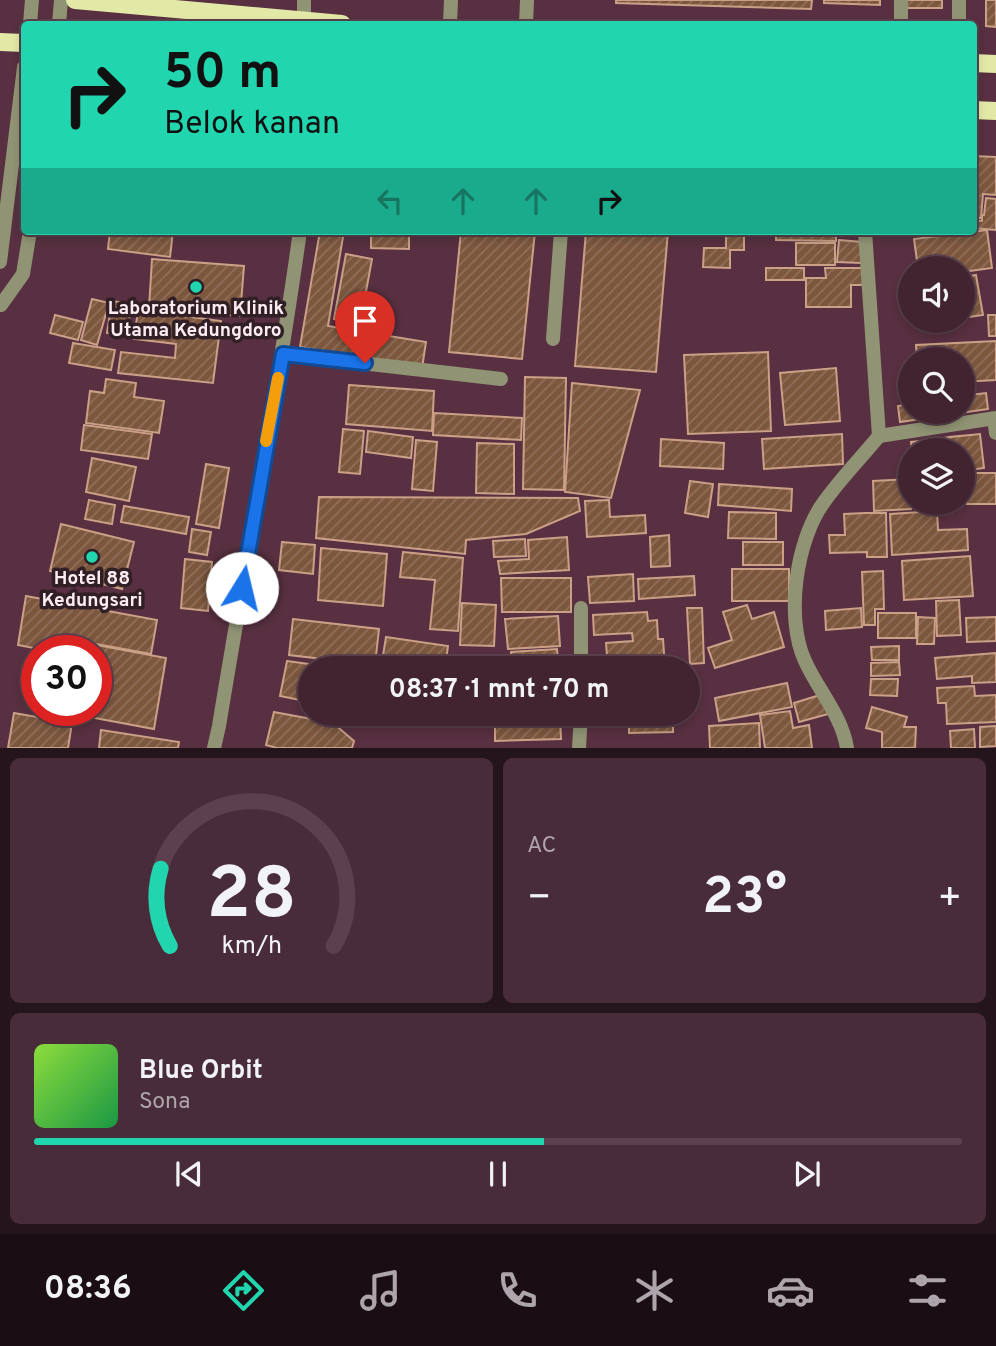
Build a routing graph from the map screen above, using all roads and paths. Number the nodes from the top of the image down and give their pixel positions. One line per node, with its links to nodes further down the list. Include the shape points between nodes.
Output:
1 (32, 0): 10 (street)
2 (61, 0): 11 (street)
3 (75, 0): 9 (main road)
4 (304, 0): 13 (street)
5 (451, 0): 14 (street)
6 (527, 0): 15 (street)
7 (901, 0): 16 (street)
8 (959, 0): 17 (street)
9 (180, 5): 12 (main road)
10 (30, 21)
11 (59, 21)
12 (297, 21)
13 (304, 21)
14 (450, 21)
15 (526, 21)
16 (901, 21)
17 (959, 21)
18 (0, 42): 19 (main road)
19 (21, 43)
20 (977, 63): 21 (main road)
21 (996, 64)
22 (21, 91): 29 (street)
23 (977, 110): 24 (main road)
24 (996, 111)
25 (29, 235): 31 (street, via 23,274)
26 (299, 235): 33 (street)
27 (561, 235): 32 (street)
28 (865, 235): 36 (street)
29 (0, 262)
30 (0, 288): 31 (street)
31 (0, 306)
32 (553, 339)
33 (283, 354): 34 (street); 40 (street)
34 (501, 379)
35 (995, 423): 36 (street)
36 (879, 436): 42 (street, via 822,503 797,574 794,623 804,660 840,724)
37 (581, 608): 38 (street)
38 (581, 656)
39 (580, 726): 41 (street)
40 (214, 747)
41 (579, 747)
42 (847, 747)

